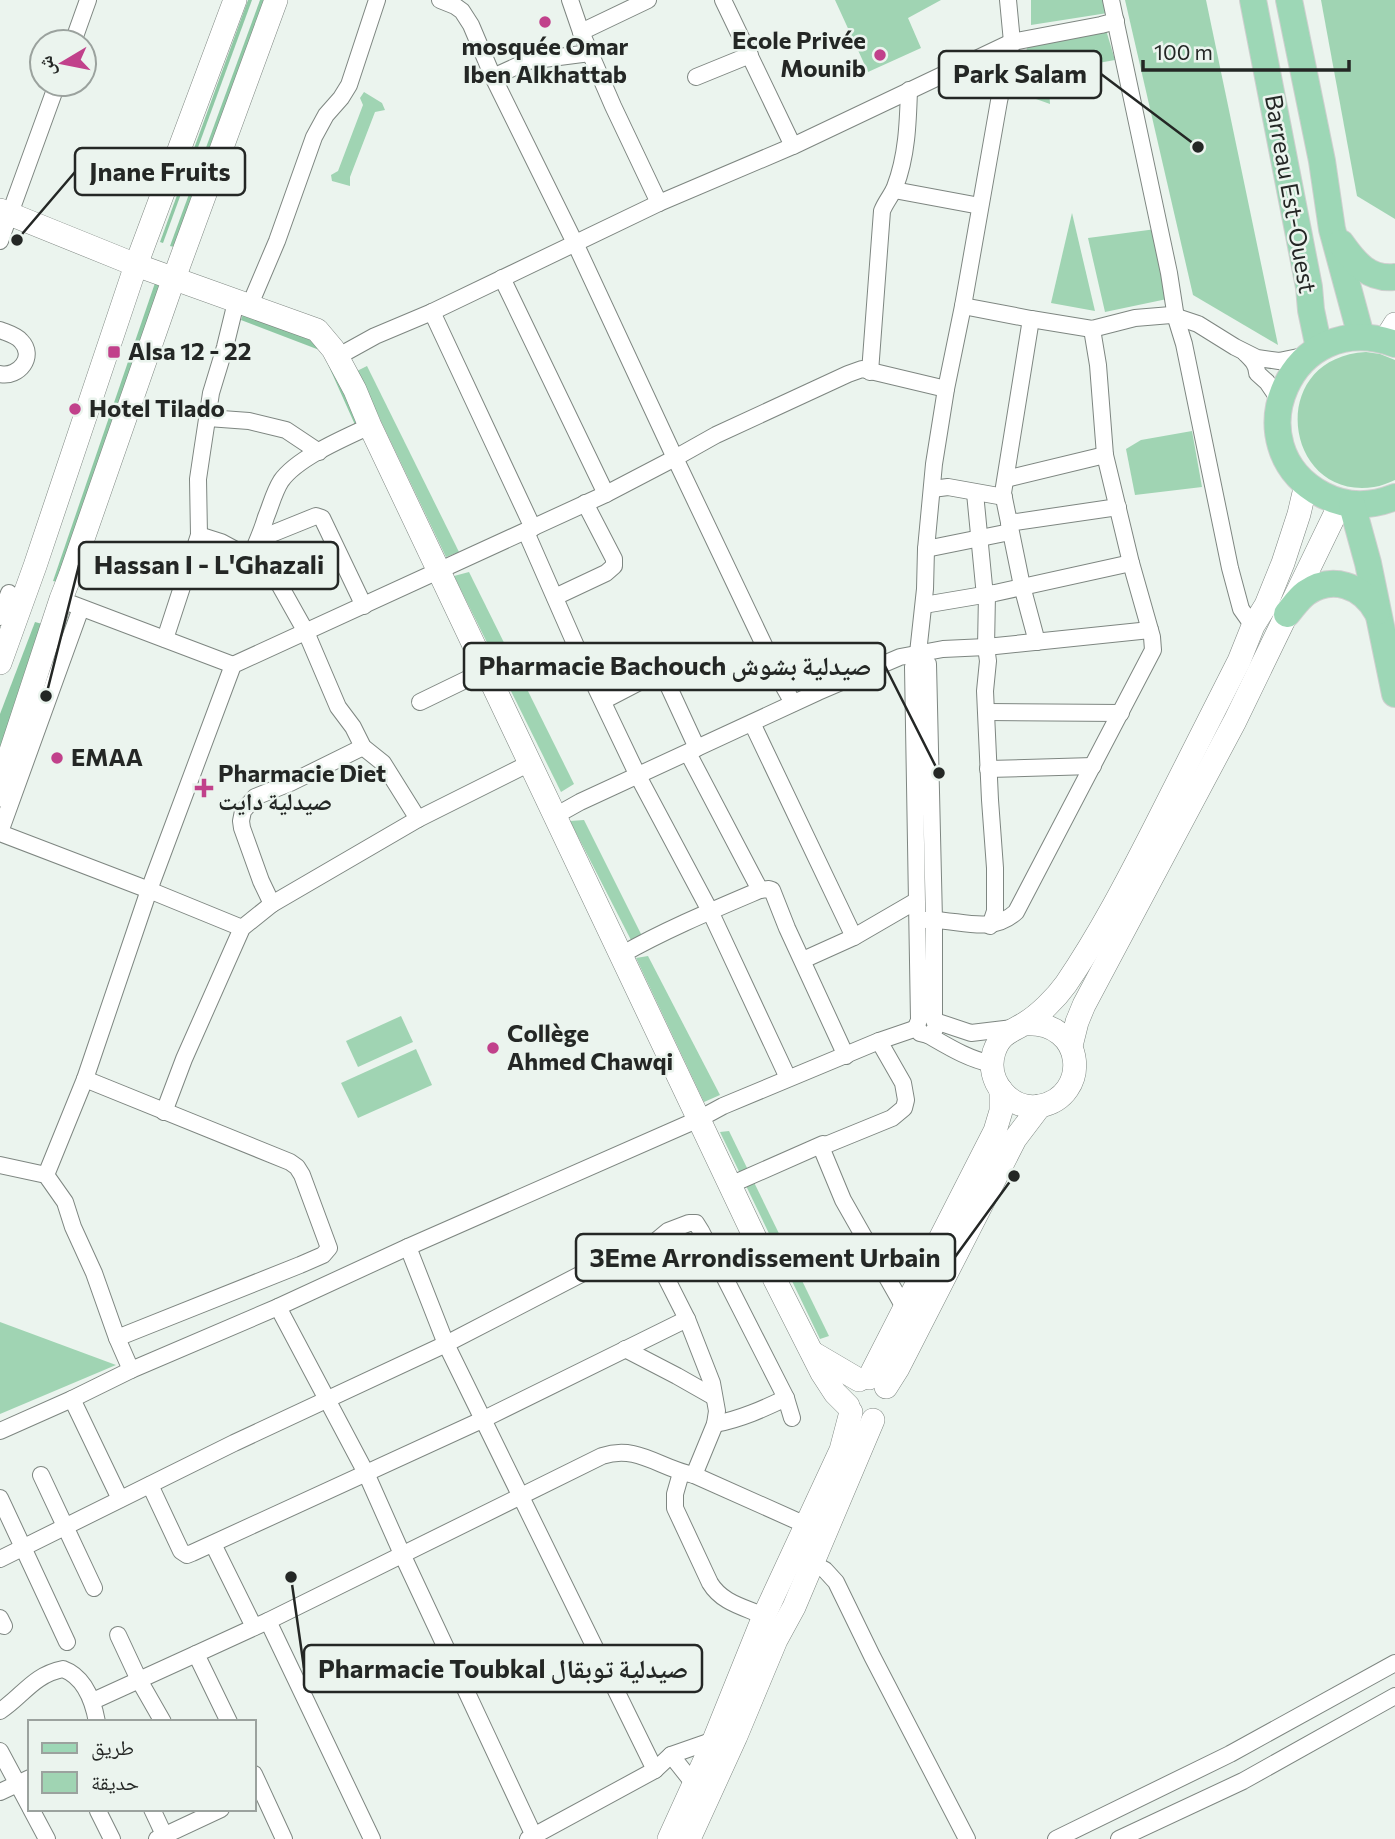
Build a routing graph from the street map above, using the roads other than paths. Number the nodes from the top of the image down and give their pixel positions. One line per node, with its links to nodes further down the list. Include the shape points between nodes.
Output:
1 (88, 0): 15 (street)
2 (235, 0): 32 (street)
3 (276, 0): 35 (street)
4 (377, 0): 36 (street, via 349,85 314,137 276,241)
5 (440, 0): 13 (street)
6 (570, 0): 16 (street)
7 (648, 0): 16 (street)
8 (723, 0): 19 (street)
9 (1008, 0): 17 (street)
10 (1111, 0): 14 (street)
11 (1252, 0): 44 (main road, Barreau Est-Ouest, via 1309,287)
12 (1289, 0): 29 (main road, Barreau Est-Ouest)
13 (465, 6): 21 (street)
14 (1116, 21): 17 (street); 39 (street)
15 (78, 28)
16 (581, 32): 18 (street)
17 (1012, 41): 22 (street); 27 (street)
18 (590, 52): 21 (street, via 528,61); 26 (street)
19 (750, 55): 20 (street); 24 (street)
20 (696, 76)
21 (493, 77): 31 (street)
22 (909, 90): 24 (street); 25 (street, via 906,139)
23 (51, 98): 28 (street)
24 (793, 146): 26 (street)
25 (894, 190): 27 (street); 47 (street, via 883,211)
26 (659, 203): 31 (street)
27 (979, 206): 37 (street)
28 (5, 212): 30 (street); 32 (street)
29 (1332, 229): 33 (main road, via 1362,269); 43 (main road, Barreau Est-Ouest)
30 (0, 241)
31 (575, 243): 34 (street); 55 (street)
32 (136, 265): 35 (street); 76 (street)
33 (1395, 277)
34 (502, 278): 38 (street); 60 (street)
35 (174, 279): 36 (street); 79 (street, via 70,576)
36 (242, 304): 46 (street, via 317,330); 51 (street, via 211,393)
37 (963, 306): 40 (street); 49 (street)
38 (432, 312): 46 (street); 67 (street)
39 (1176, 318): 41 (street, via 1144,317); 45 (street, via 1198,324); 85 (street, via 1230,568 1241,609)
40 (1031, 319): 41 (street); 56 (street)
41 (1091, 329): 54 (street)
42 (0, 330): 48 (street, via 19,338 27,353 14,374)
43 (1384, 336): 44 (main road, via 1332,341)
44 (1314, 351): 45 (street, via 1279,361); 50 (main road, via 1290,376)
45 (1245, 353): 50 (street)
46 (337, 357): 52 (street)
47 (870, 372): 49 (street); 55 (street, via 862,369 848,374)
48 (0, 374)
49 (946, 389): 58 (street)
50 (1280, 401): 57 (main road, via 1278,427 1283,452)
51 (208, 418): 53 (street, via 286,430); 68 (street, via 198,479)
52 (370, 426): 53 (street); 74 (street)
53 (319, 452): 69 (street, via 281,481)
54 (1105, 455): 56 (street); 65 (street)
55 (675, 458): 60 (street); 98 (street)
56 (1006, 479): 61 (street)
57 (1306, 484): 64 (main road); 85 (street, via 1283,563)
58 (932, 489): 59 (street); 71 (street)
59 (975, 493): 61 (street); 70 (street)
60 (606, 494): 63 (street)
61 (1004, 497): 66 (street)
62 (1395, 498): 64 (main road)
63 (585, 503): 67 (street); 78 (street, via 614,566)
64 (1346, 504): 82 (main road, via 1365,551); 83 (street)
65 (1118, 507): 66 (street); 73 (street)
66 (1009, 527): 70 (street); 75 (street)
67 (529, 530): 74 (street); 78 (street)
68 (199, 535): 72 (street); 88 (street)
69 (259, 539): 72 (street); 81 (street, via 316,516 322,518)
70 (979, 539): 71 (street); 77 (street)
71 (926, 549): 80 (street)
72 (250, 558): 87 (street, via 274,575)
73 (1131, 563): 75 (street); 86 (street)
74 (439, 572): 81 (street); 94 (street)
75 (1022, 586): 77 (street); 89 (street)
76 (11, 593): 84 (street); 92 (street)
77 (986, 594): 80 (street); 90 (street)
78 (555, 597): 96 (street)
79 (71, 603): 88 (street); 108 (street, via 8,760); 111 (street)
80 (924, 605): 91 (street)
81 (364, 606): 87 (street)
82 (1377, 612): 83 (main road, via 1359,591 1336,583 1306,593); 95 (main road)
83 (1287, 614): 127 (street, via 1084,1005)
84 (0, 617)
85 (1253, 626): 125 (street, via 1101,927 1064,987)
86 (1150, 630): 89 (street); 100 (street, via 1153,650)
87 (306, 632): 93 (street); 102 (street, via 338,707)
88 (165, 639): 93 (street)
89 (1037, 642): 90 (street)
90 (986, 648): 91 (street); 99 (street)
91 (918, 653): 98 (street); 114 (street, via 913,667); 118 (street, via 928,664)
92 (0, 663)
93 (233, 665): 112 (street)
94 (486, 670): 97 (street); 104 (street)
95 (1395, 694)
96 (603, 701): 103 (street, via 660,675); 107 (street)
97 (420, 702)
98 (793, 703): 101 (street)
99 (988, 712): 100 (street); 106 (street)
100 (1121, 713): 105 (street)
101 (752, 723): 103 (street); 121 (street)
102 (363, 747): 110 (street, via 383,763); 115 (street, via 255,797 243,811 242,828)
103 (692, 750): 107 (street); 113 (street)
104 (530, 763): 109 (street); 110 (street)
105 (1093, 766): 106 (street); 119 (street, via 1016,912)
106 (988, 769): 119 (street, via 995,868 995,911)
107 (638, 776): 109 (street); 116 (street)
108 (0, 795)
109 (555, 816): 122 (street)
110 (418, 818): 115 (street)
111 (0, 832): 112 (street)
112 (149, 890): 120 (street); 131 (street)
113 (760, 890): 116 (street); 123 (street, via 772,890)
114 (916, 901): 117 (street); 121 (street)
115 (272, 904): 120 (street)
116 (710, 911): 122 (street); 130 (street)
117 (917, 920): 118 (street); 124 (street)
118 (934, 920): 119 (street); 124 (street)
119 (990, 926)
120 (242, 928): 134 (street)
121 (854, 937): 123 (street)
122 (621, 955): 135 (street)
123 (803, 960): 128 (street)
124 (927, 1025): 125 (street, via 971,1032); 126 (street); 129 (street, via 964,1055)
125 (1019, 1026): 127 (street, via 1038,1023 1051,1027); 129 (street, via 998,1043)
126 (878, 1041): 128 (street); 136 (street, via 905,1089 904,1108 892,1118)
127 (1070, 1046): 133 (street, via 1073,1079 1060,1097)
128 (846, 1056): 130 (street)
129 (992, 1064): 132 (street)
130 (788, 1078): 135 (street)
131 (85, 1079): 134 (street); 138 (street)
132 (1001, 1090): 133 (street, via 1018,1104); 143 (street, via 995,1131)
133 (1040, 1106): 150 (street, via 1015,1139 898,1368)
134 (164, 1112): 145 (street, via 298,1167 329,1248 300,1265)
135 (699, 1119): 139 (street); 141 (street)
136 (821, 1147): 139 (street, via 823,1144); 143 (street, via 843,1200)
137 (0, 1165): 138 (street)
138 (46, 1175): 145 (street, via 65,1202)
139 (730, 1185): 148 (street)
140 (650, 1246): 144 (street); 146 (street, via 616,1256); 152 (street, via 668,1231 689,1223 698,1226)
141 (408, 1247): 142 (street); 146 (street)
142 (278, 1307): 149 (street); 154 (street)
143 (905, 1310): 150 (street)
144 (687, 1319): 147 (street); 151 (street)
145 (117, 1338): 149 (street)
146 (446, 1344): 154 (street); 157 (street)
147 (625, 1349): 151 (street); 157 (street)
148 (813, 1353): 150 (street); 155 (street, via 830,1386)
149 (131, 1370): 153 (street)
150 (871, 1382): 155 (street, via 850,1388); 155 (street, via 889,1393 888,1407 885,1413)
151 (714, 1397): 158 (street)
152 (786, 1398): 156 (street); 158 (street, via 732,1421)
153 (72, 1399): 159 (street); 166 (street)
154 (326, 1399): 160 (street); 163 (street)
155 (858, 1413): 167 (street); 173 (street)
156 (792, 1418)
157 (484, 1419): 160 (street); 164 (street)
158 (715, 1423): 161 (street)
159 (0, 1431)
160 (366, 1473): 169 (street); 171 (street)
161 (687, 1474): 164 (street, via 634,1453 612,1453); 167 (street); 175 (street, via 675,1493 674,1508 716,1593)
162 (41, 1475): 168 (street)
163 (150, 1485): 166 (street); 169 (street, via 181,1551 187,1555)
164 (522, 1496): 171 (street); 191 (street)
165 (0, 1498): 170 (street)
166 (120, 1499): 168 (street)
167 (806, 1525): 175 (street)
168 (65, 1526): 170 (street); 174 (street)
169 (213, 1544): 176 (street)
170 (22, 1548): 172 (street); 178 (street)
171 (402, 1554): 176 (street); 201 (street)
172 (0, 1559)
173 (812, 1563): 208 (street); 209 (street, via 835,1582)
174 (94, 1588)
175 (764, 1616): 188 (street)
176 (261, 1624): 179 (street); 206 (street)
177 (118, 1635): 181 (street)
178 (67, 1642)
179 (196, 1654): 181 (street); 187 (street)
180 (1395, 1663): 210 (street, via 1230,1754)
181 (139, 1680): 183 (street); 186 (street)
182 (1395, 1696): 211 (street, via 1243,1781)
183 (93, 1701): 184 (street, via 77,1676 63,1669 32,1683); 185 (street)
184 (0, 1712)
185 (97, 1720)
186 (162, 1720)
187 (228, 1720)
188 (714, 1740): 190 (street); 193 (street)
189 (0, 1751): 192 (street)
190 (671, 1755): 191 (street); 193 (street)
191 (655, 1770): 201 (street)
192 (23, 1781): 194 (street); 196 (street)
193 (694, 1784): 207 (street)
194 (0, 1792)
195 (258, 1792): 205 (street)
196 (28, 1800)
197 (32, 1811): 203 (street)
198 (98, 1811): 204 (street)
199 (153, 1811): 202 (street)
200 (217, 1811): 202 (street)
201 (531, 1837)
202 (163, 1838)
203 (47, 1839)
204 (112, 1839)
205 (284, 1839)
206 (372, 1839)
207 (669, 1839)
208 (689, 1839)
209 (967, 1839)
210 (1056, 1839)
211 (1119, 1839)

